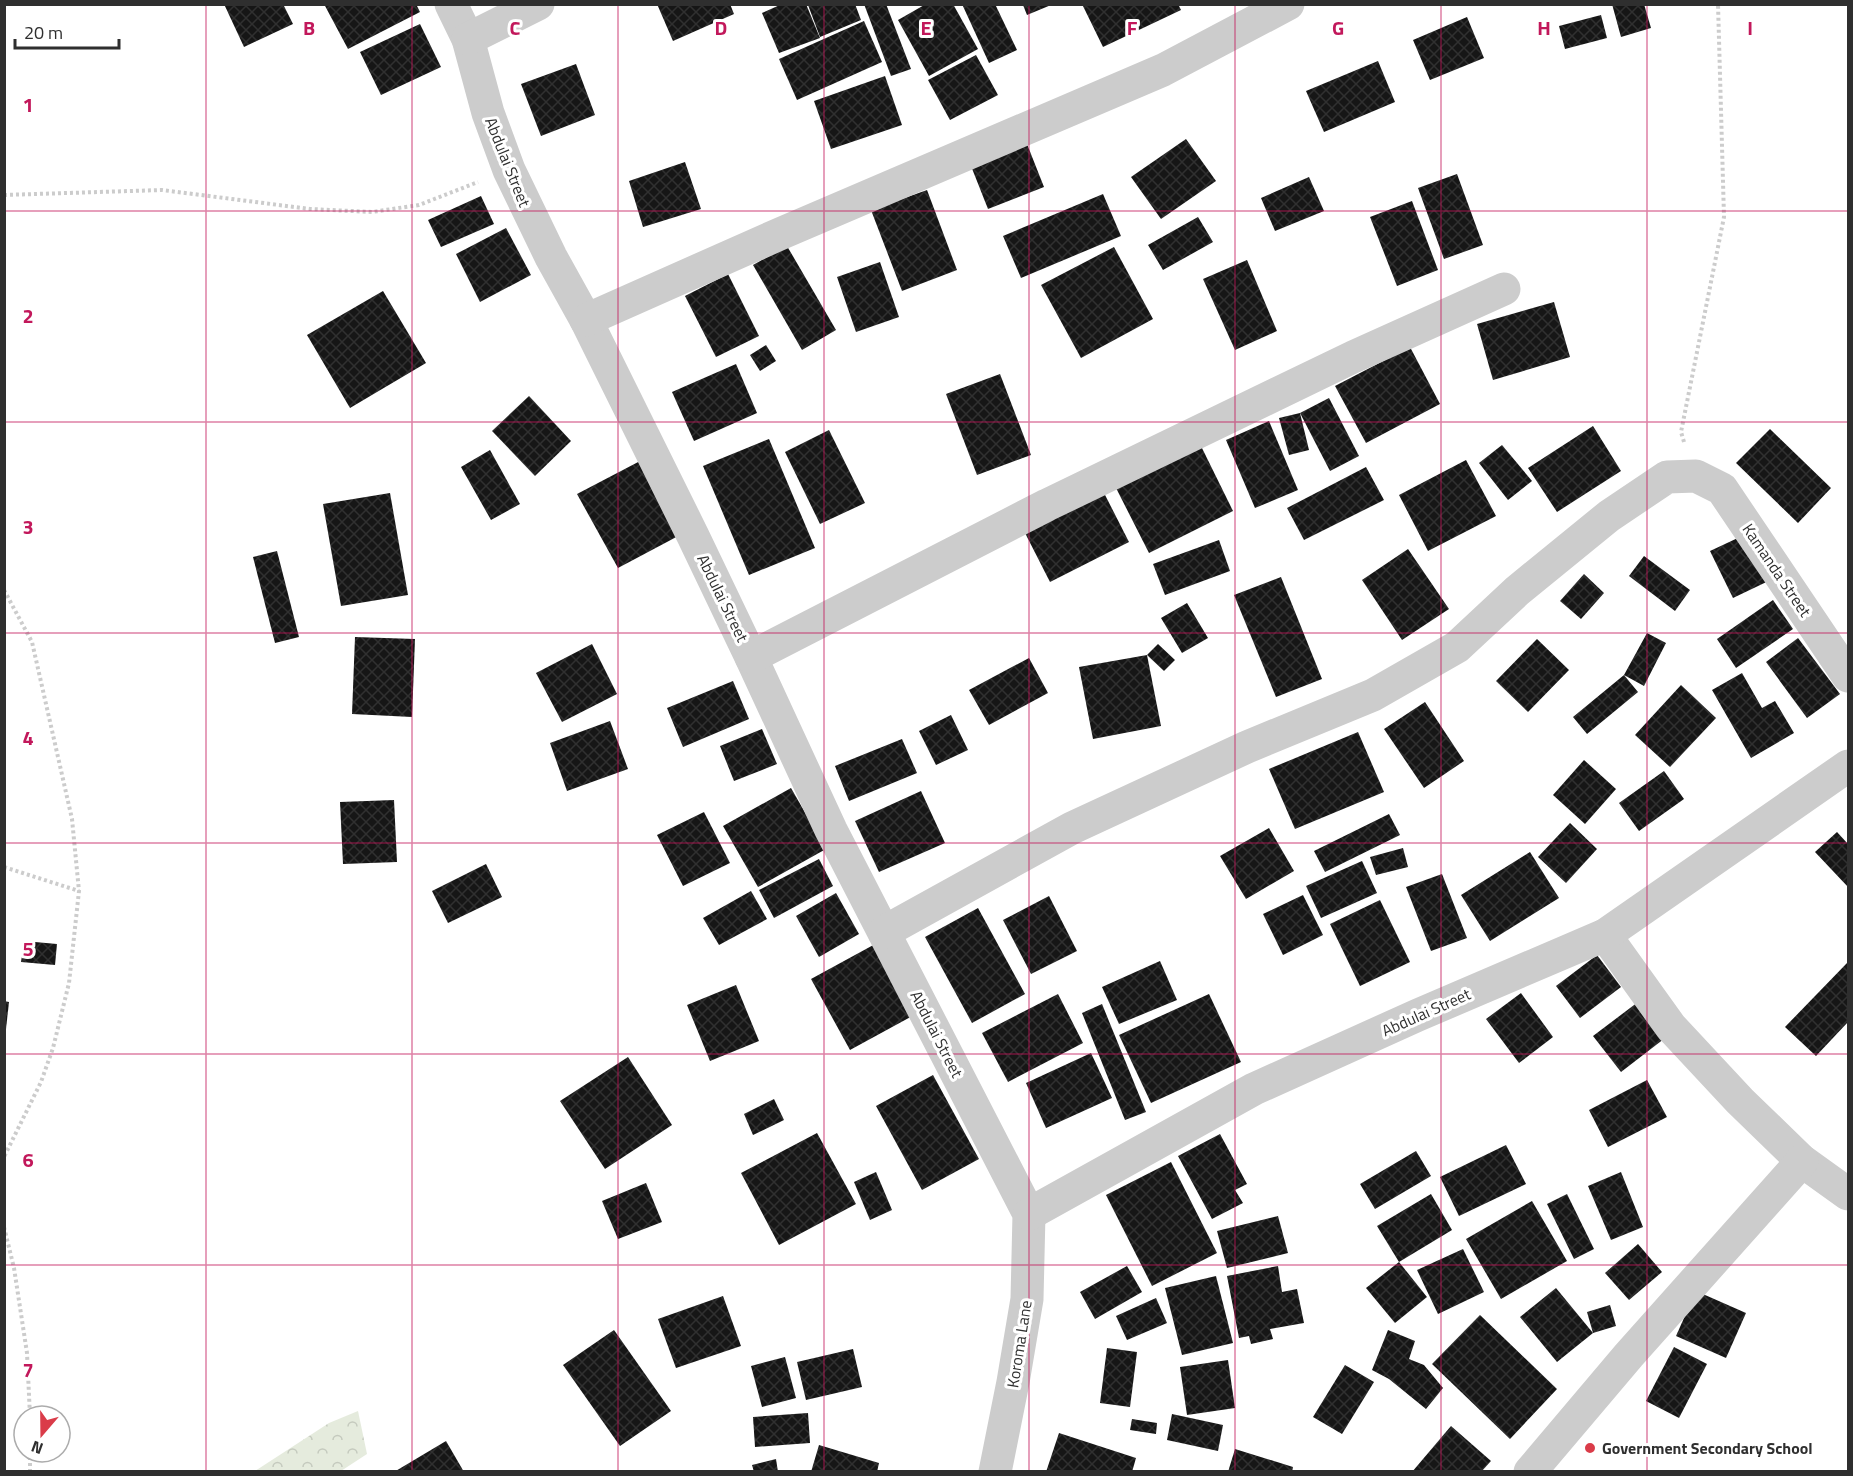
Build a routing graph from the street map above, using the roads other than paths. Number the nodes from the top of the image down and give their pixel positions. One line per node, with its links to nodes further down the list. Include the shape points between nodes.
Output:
1 (451, 4): 4 (street, Abdulai Street)
2 (538, 4): 4 (street)
3 (1288, 4): 6 (street, via 1163,70)
4 (468, 39): 6 (street, Abdulai Street, via 488,113 509,170)
5 (1503, 289): 7 (street, via 1047,505)
6 (586, 320): 7 (street, Abdulai Street)
7 (751, 657): 10 (street, Abdulai Street, via 831,830)
8 (1848, 676): 10 (street, Kamanda Street, via 1722,489 1696,476 1667,477 1608,516 1457,647 1373,695 1247,747 1072,828)
9 (1848, 766): 11 (street, Abdulai Street)
10 (884, 932): 14 (street, Abdulai Street)
11 (1605, 935): 12 (street, via 1671,1027); 14 (street, Abdulai Street, via 1254,1089)
12 (1802, 1161): 13 (street); 16 (street)
13 (1846, 1187)
14 (1029, 1214): 15 (street, Koroma Lane, via 1027,1299)
15 (995, 1472)
16 (1530, 1472)

